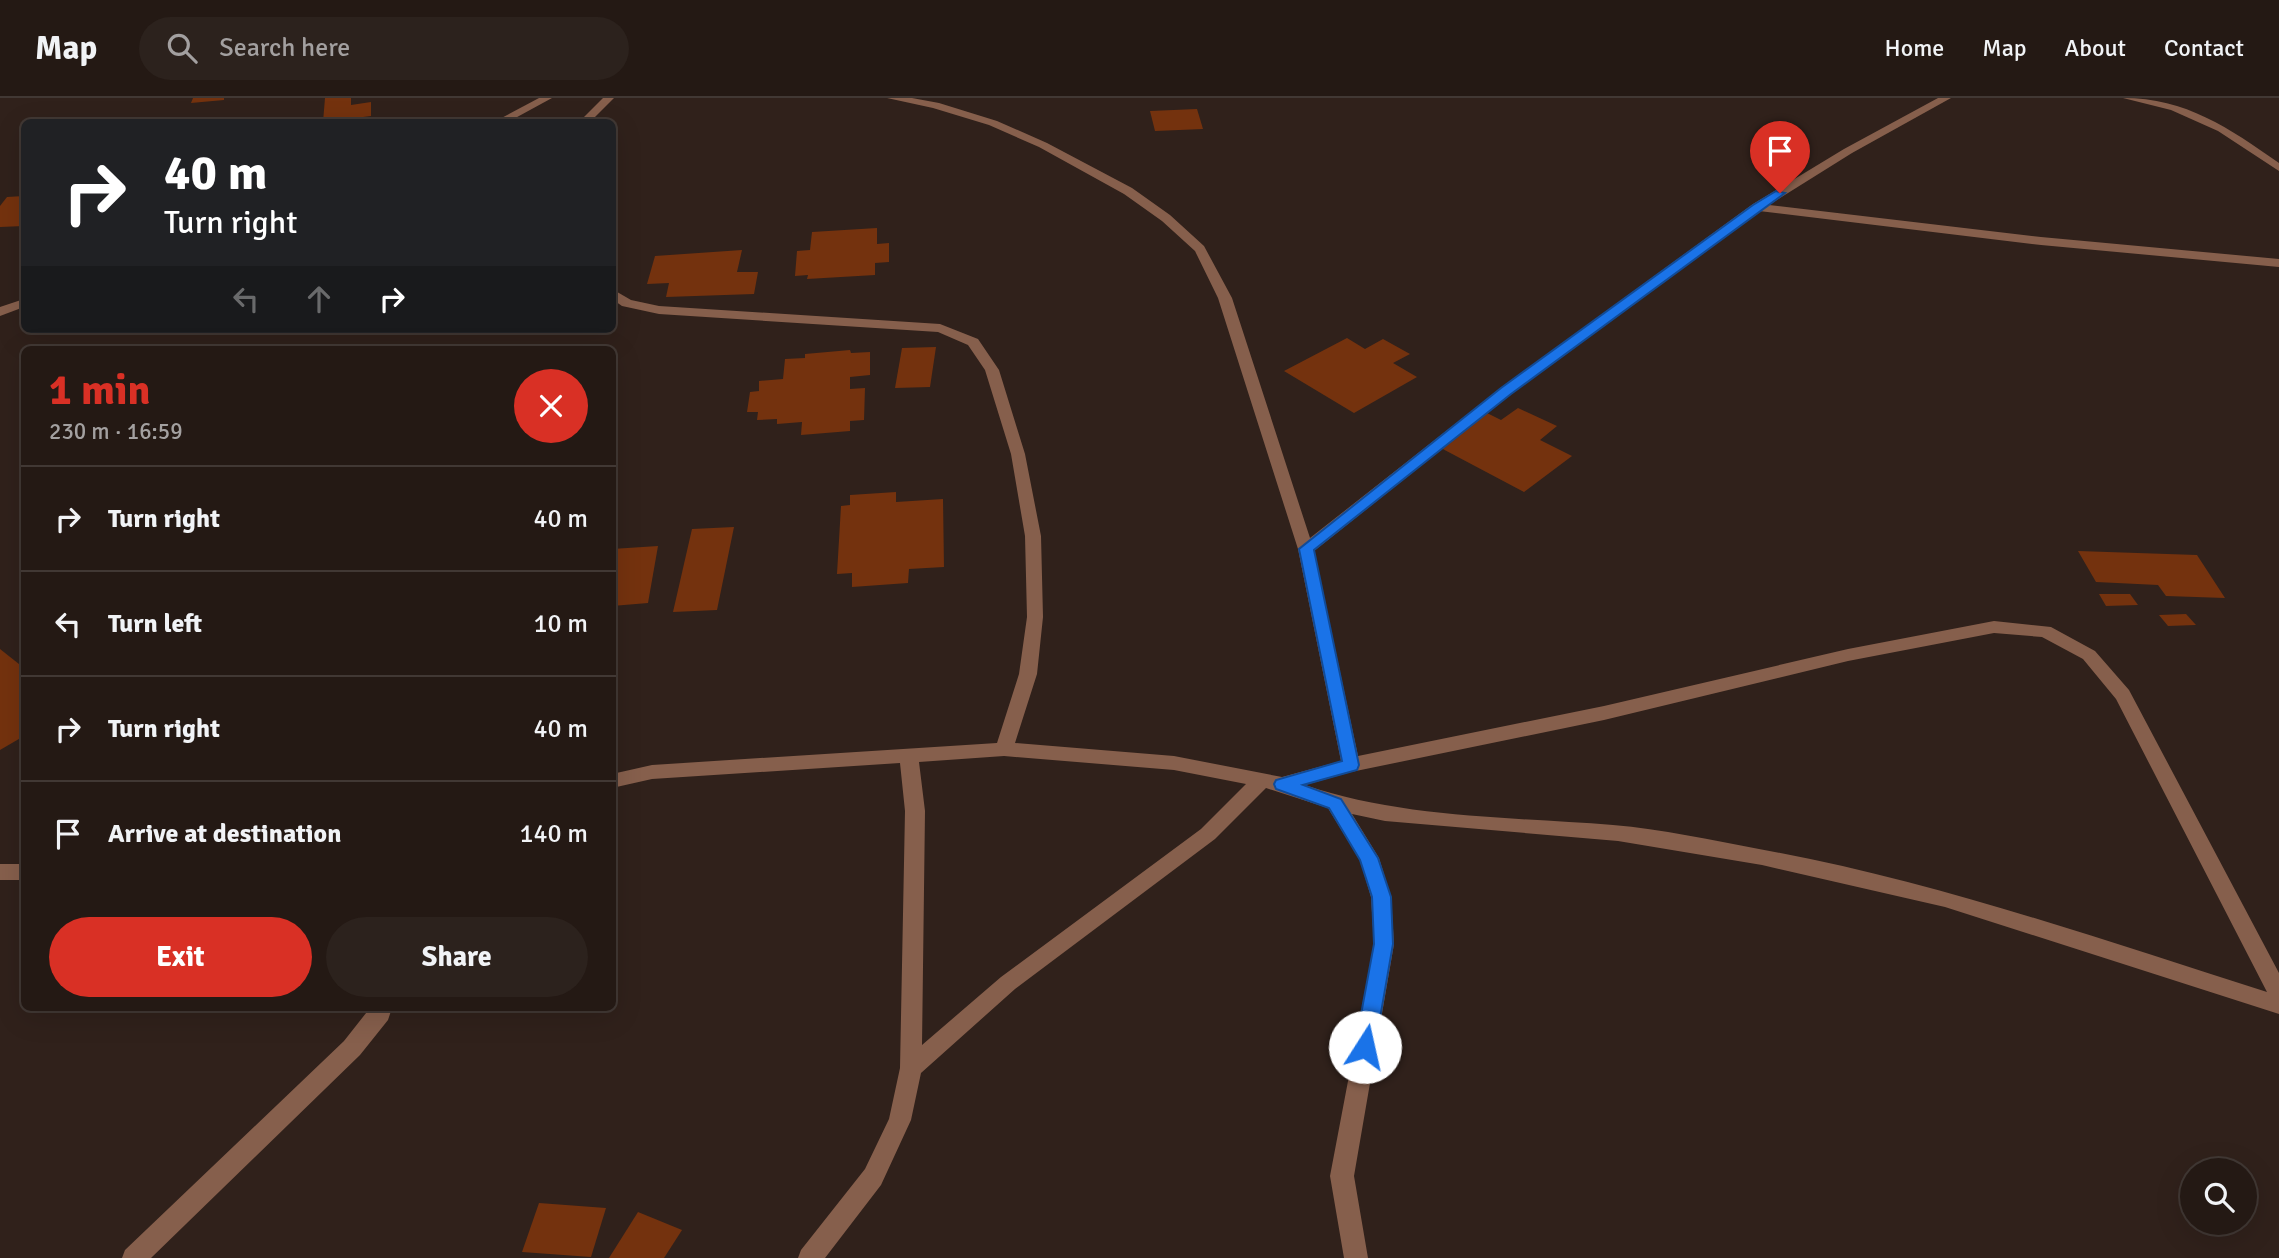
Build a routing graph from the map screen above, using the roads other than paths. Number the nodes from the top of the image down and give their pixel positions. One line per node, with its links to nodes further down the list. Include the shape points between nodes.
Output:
1 (547, 98): 6 (street)
2 (609, 98): 7 (street)
3 (892, 98): 14 (street, via 934,104 1043,145 1128,191 1200,249 1225,298)
4 (1946, 98): 9 (street)
5 (2128, 98): 8 (street, via 2174,107 2222,129)
6 (506, 119)
7 (587, 119)
8 (2279, 169)
9 (1757, 207): 10 (street); 14 (street, via 1506,391)
10 (2279, 263)
11 (616, 295): 15 (street, via 627,303 659,310 940,328 974,342 992,370 1018,454 1033,536 1035,617 1028,674)
12 (21, 304): 13 (street)
13 (0, 312)
14 (1306, 549): 17 (street)
15 (1004, 749): 16 (street); 19 (street, via 1174,763)
16 (909, 756): 18 (street, via 652,772); 27 (street, via 915,811)
17 (1351, 765): 20 (street); 24 (street, via 1604,713 1848,655 1994,627 2045,631 2089,655 2123,695)
18 (616, 780)
19 (1262, 780): 20 (street); 27 (street, via 1208,834 1008,983)
20 (1282, 784): 21 (street)
21 (1335, 803): 25 (street, via 1385,814 1618,833 1762,857 1945,899); 30 (street, via 1369,858 1381,897 1384,944 1342,1176)
22 (0, 872): 23 (street)
23 (21, 872)
24 (2279, 994)
25 (2279, 1005)
26 (380, 1011): 28 (street, via 352,1048)
27 (911, 1069): 29 (street, via 901,1120 873,1177)
28 (134, 1258)
29 (810, 1258)
30 (1356, 1258)

